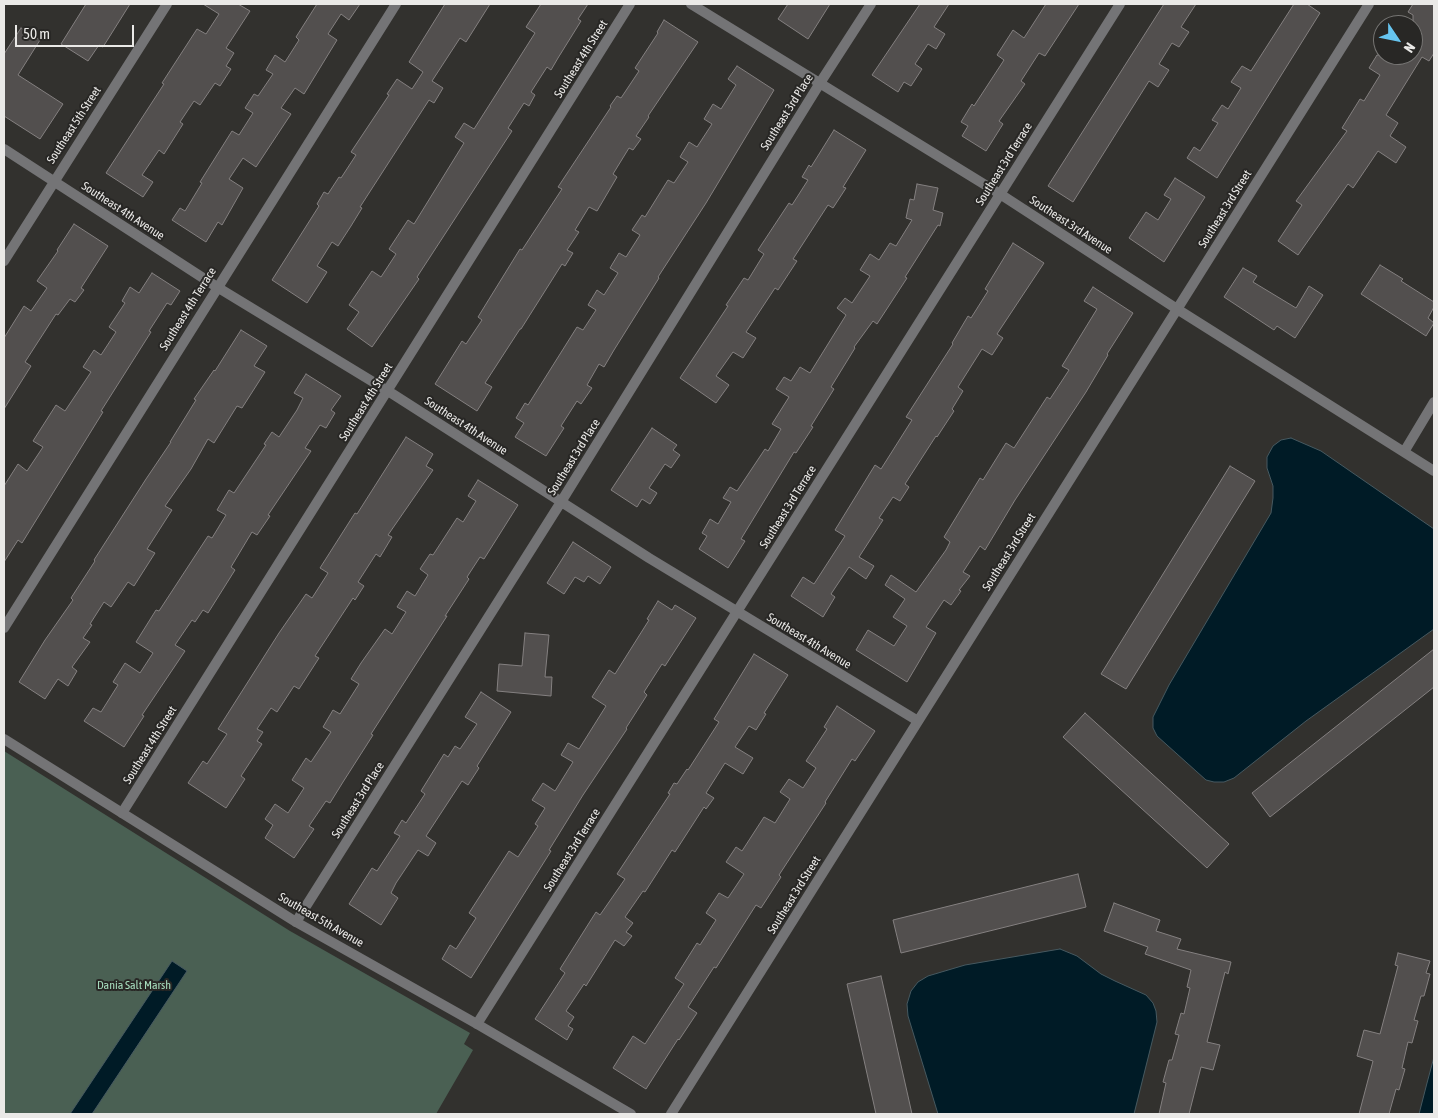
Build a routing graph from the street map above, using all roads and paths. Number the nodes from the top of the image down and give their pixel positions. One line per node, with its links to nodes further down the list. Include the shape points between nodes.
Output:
1 (167, 4): 10 (street, Southeast 5th Street)
2 (396, 4): 13 (street, Southeast 4th Terrace)
3 (630, 4): 15 (street, Southeast 4th Street)
4 (691, 4): 8 (street, Southeast 3rd Avenue)
5 (871, 4): 8 (street, Southeast 3rd Place)
6 (1120, 4): 11 (street, Southeast 3rd Terrace)
7 (1369, 4): 14 (street, Southeast 3rd Street)
8 (820, 83): 11 (street, Southeast 3rd Avenue); 19 (street, Southeast 3rd Place)
9 (4, 148): 10 (street, Southeast 4th Avenue)
10 (54, 180): 12 (street, Southeast 5th Street); 13 (street, Southeast 4th Avenue)
11 (1000, 194): 14 (street, Southeast 3rd Avenue); 20 (street, Southeast 3rd Terrace)
12 (4, 260)
13 (216, 287): 15 (street, Southeast 4th Avenue); 21 (street, Southeast 4th Terrace)
14 (1177, 309): 17 (street, Southeast 3rd Avenue); 22 (street, Southeast 3rd Street)
15 (388, 391): 19 (street, Southeast 4th Avenue); 24 (street, Southeast 4th Street)
16 (1434, 402): 17 (street)
17 (1404, 452): 18 (street, Southeast 3rd Avenue)
18 (1434, 472)
19 (561, 502): 20 (street, Southeast 4th Avenue); 25 (street, Southeast 3rd Place)
20 (736, 612): 22 (street, Southeast 4th Avenue); 26 (street, Southeast 3rd Terrace)
21 (4, 628)
22 (918, 721): 28 (street, Southeast 3rd Street)
23 (4, 739): 24 (street, Southeast 5th Avenue)
24 (122, 813): 25 (street, Southeast 5th Avenue)
25 (296, 922): 26 (street, Southeast 5th Avenue)
26 (477, 1024): 27 (street, Southeast 5th Avenue)
27 (631, 1114)
28 (671, 1114)

